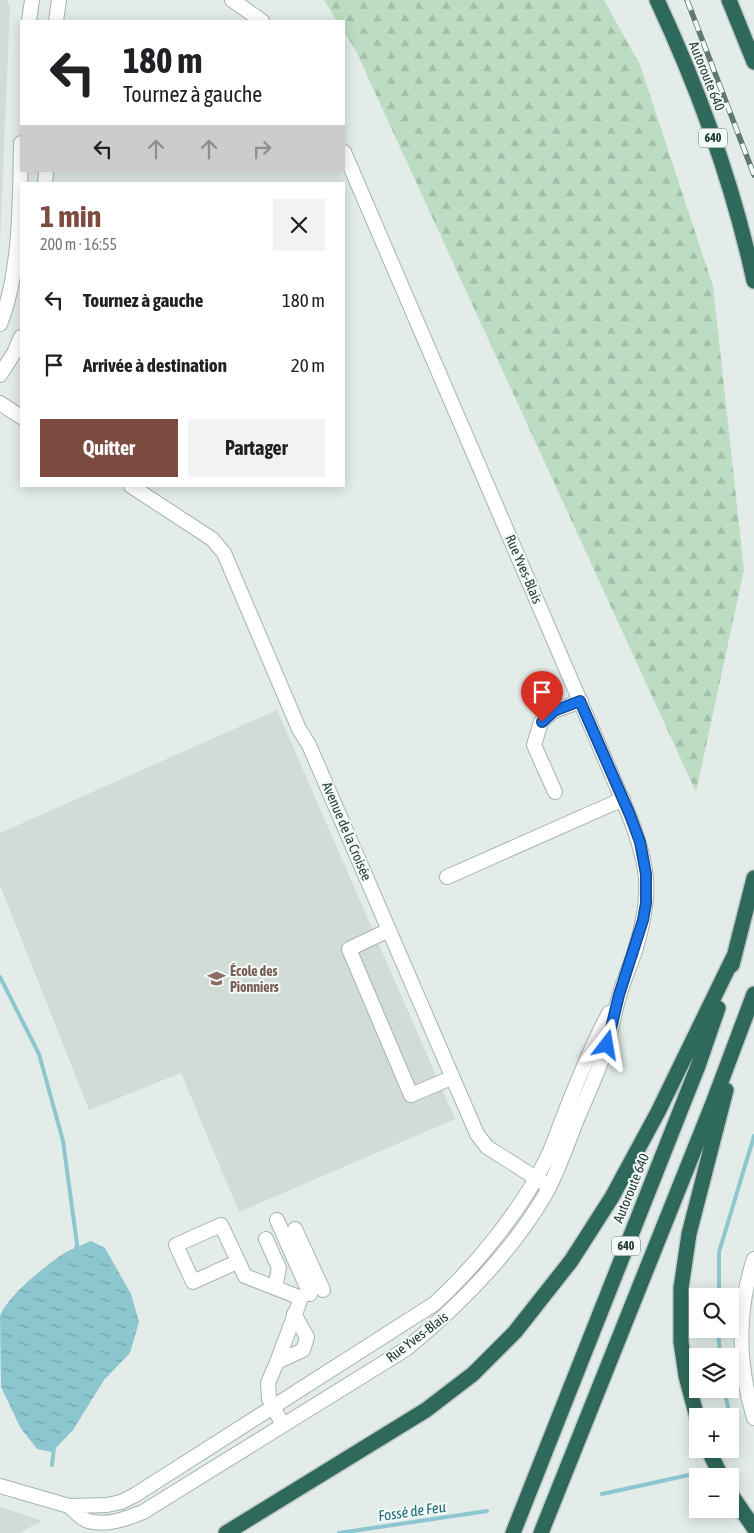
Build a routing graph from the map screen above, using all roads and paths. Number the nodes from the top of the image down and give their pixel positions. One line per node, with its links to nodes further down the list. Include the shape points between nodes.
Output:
1 (32, 0): 6 (street)
2 (59, 0): 7 (street)
3 (232, 0): 8 (street)
4 (657, 0): 12 (highway, Autoroute 640 / 640, via 718,150)
5 (729, 0): 9 (highway)
6 (29, 20)
7 (56, 20)
8 (261, 20)
9 (754, 62)
10 (345, 154): 19 (street, Rue Yves-Blais)
11 (20, 164): 13 (street, via 15,267)
12 (754, 281)
13 (0, 324)
14 (20, 338): 15 (street)
15 (0, 375)
16 (0, 403): 17 (street)
17 (20, 416)
18 (133, 487): 24 (street, Avenue de la Croisée, via 212,539 224,553)
19 (580, 701): 20 (street, via 554,711 542,722 534,745); 21 (street, Rue Yves-Blais)
20 (555, 792)
21 (623, 799): 22 (street); 27 (street, Rue Yves-Blais, via 643,854 647,893 639,936)
22 (447, 877)
23 (754, 878): 25 (highway, Autoroute 640 / 640)
24 (389, 930): 29 (street, Avenue de la Croisée); 29 (street, via 349,948 411,1095)
25 (734, 956): 50 (highway, via 612,1198 571,1261 515,1332 473,1374 426,1410); 51 (highway, Autoroute 640 / 640, via 698,1066)
26 (754, 994): 28 (highway, 640)
27 (619, 995): 30 (street, Rue Yves-Blais, via 595,1039); 31 (street, Rue Yves-Blais, via 607,1045)
28 (745, 1017): 43 (highway, via 683,1268 681,1342); 52 (highway, 640)
29 (452, 1078): 30 (street, Avenue de la Croisée, via 481,1141)
30 (536, 1178): 31 (street, Avenue de la Croisée); 38 (street, Rue Yves-Blais, via 481,1254)
31 (549, 1186): 40 (street, Rue Yves-Blais, via 504,1252)
32 (276, 1220): 33 (street, via 316,1292)
33 (295, 1229)
34 (266, 1239): 37 (street, via 279,1268)
35 (754, 1259): 44 (street, via 740,1332 743,1370)
36 (237, 1262): 36 (street, via 221,1225 176,1245 193,1282); 37 (street, via 246,1276)
37 (275, 1288): 39 (street, via 301,1298)
38 (434, 1304): 40 (street); 42 (street, Rue Yves-Blais)
39 (294, 1314): 41 (street); 41 (street, via 307,1337 303,1350)
40 (444, 1317): 45 (street, Rue Yves-Blais, via 406,1348)
41 (277, 1362): 42 (street, via 268,1383)
42 (273, 1407): 45 (street); 47 (street, Rue Yves-Blais, via 128,1499 107,1505)
43 (695, 1408)
44 (754, 1418)
45 (283, 1425): 47 (street, Rue Yves-Blais, via 143,1512 123,1520 87,1521)
46 (1, 1489): 47 (street, Rue Yves-Blais)
47 (69, 1506)
48 (739, 1506): 49 (highway)
49 (754, 1528)
50 (226, 1533)
51 (513, 1533)
52 (541, 1533)

